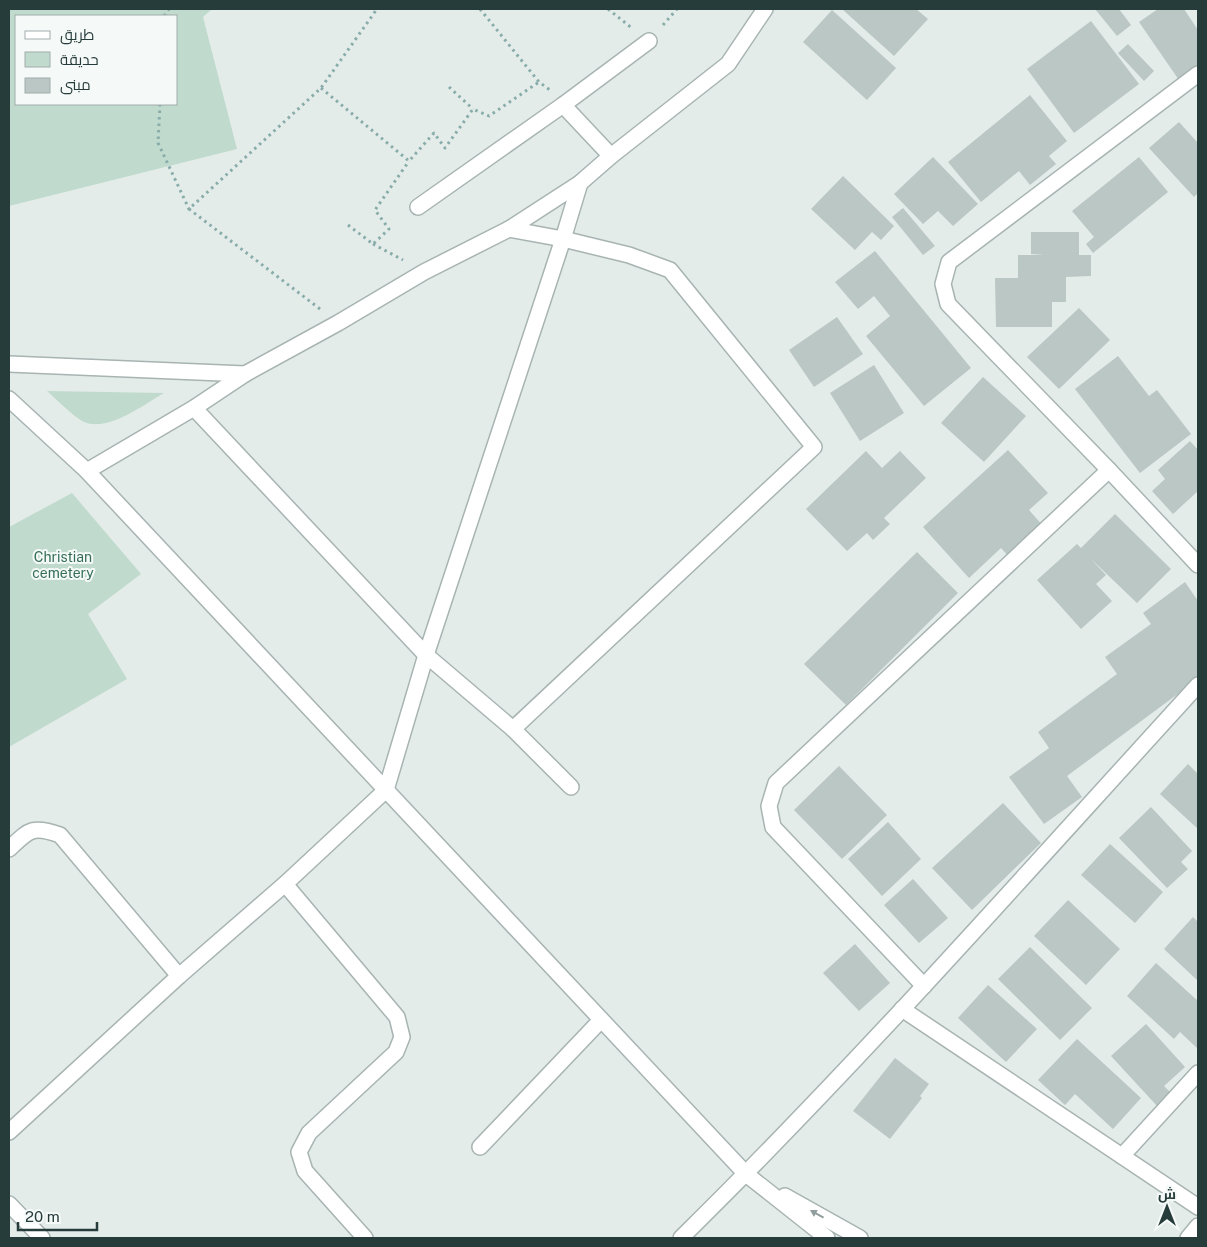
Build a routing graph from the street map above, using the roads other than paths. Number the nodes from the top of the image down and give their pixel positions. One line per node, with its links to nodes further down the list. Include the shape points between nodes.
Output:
1 (765, 9): 5 (street, via 728,64)
2 (649, 41): 4 (street)
3 (1198, 74): 14 (street, via 949,262 943,284 948,304)
4 (563, 105): 5 (street); 7 (street)
5 (611, 156): 6 (street)
6 (580, 183): 8 (street); 9 (street)
7 (418, 207)
8 (509, 229): 9 (street); 11 (street, via 424,272 338,324)
9 (563, 239): 17 (street); 19 (street, via 629,255 670,270 814,447)
10 (9, 364): 11 (street)
11 (245, 374): 13 (street)
12 (9, 399): 15 (street)
13 (194, 408): 15 (street); 17 (street)
14 (1109, 470): 16 (street); 25 (street, via 776,782 769,806 773,827)
15 (87, 471): 21 (street)
16 (1198, 565)
17 (426, 655): 19 (street); 21 (street)
18 (1198, 685): 25 (street)
19 (513, 729): 20 (street)
20 (571, 787)
21 (386, 790): 23 (street); 27 (street)
22 (9, 849): 24 (street, via 27,832 42,829 60,835)
23 (285, 884): 24 (street); 37 (street, via 397,1017 402,1037 396,1052 309,1133 299,1152 305,1171)
24 (179, 976): 29 (street)
25 (924, 986): 26 (street)
26 (902, 1009): 31 (street); 32 (street)
27 (601, 1020): 30 (street); 32 (street)
28 (1198, 1073): 31 (street)
29 (9, 1132)
30 (480, 1147)
31 (1122, 1156): 34 (street)
32 (746, 1174): 38 (street); 39 (street); 40 (street, one-way to 32)
33 (9, 1204): 36 (street)
34 (1198, 1208)
35 (1198, 1226): 41 (street)
36 (42, 1238)
37 (365, 1238)
38 (682, 1238)
39 (827, 1238)
40 (860, 1238)
41 (1188, 1238)

